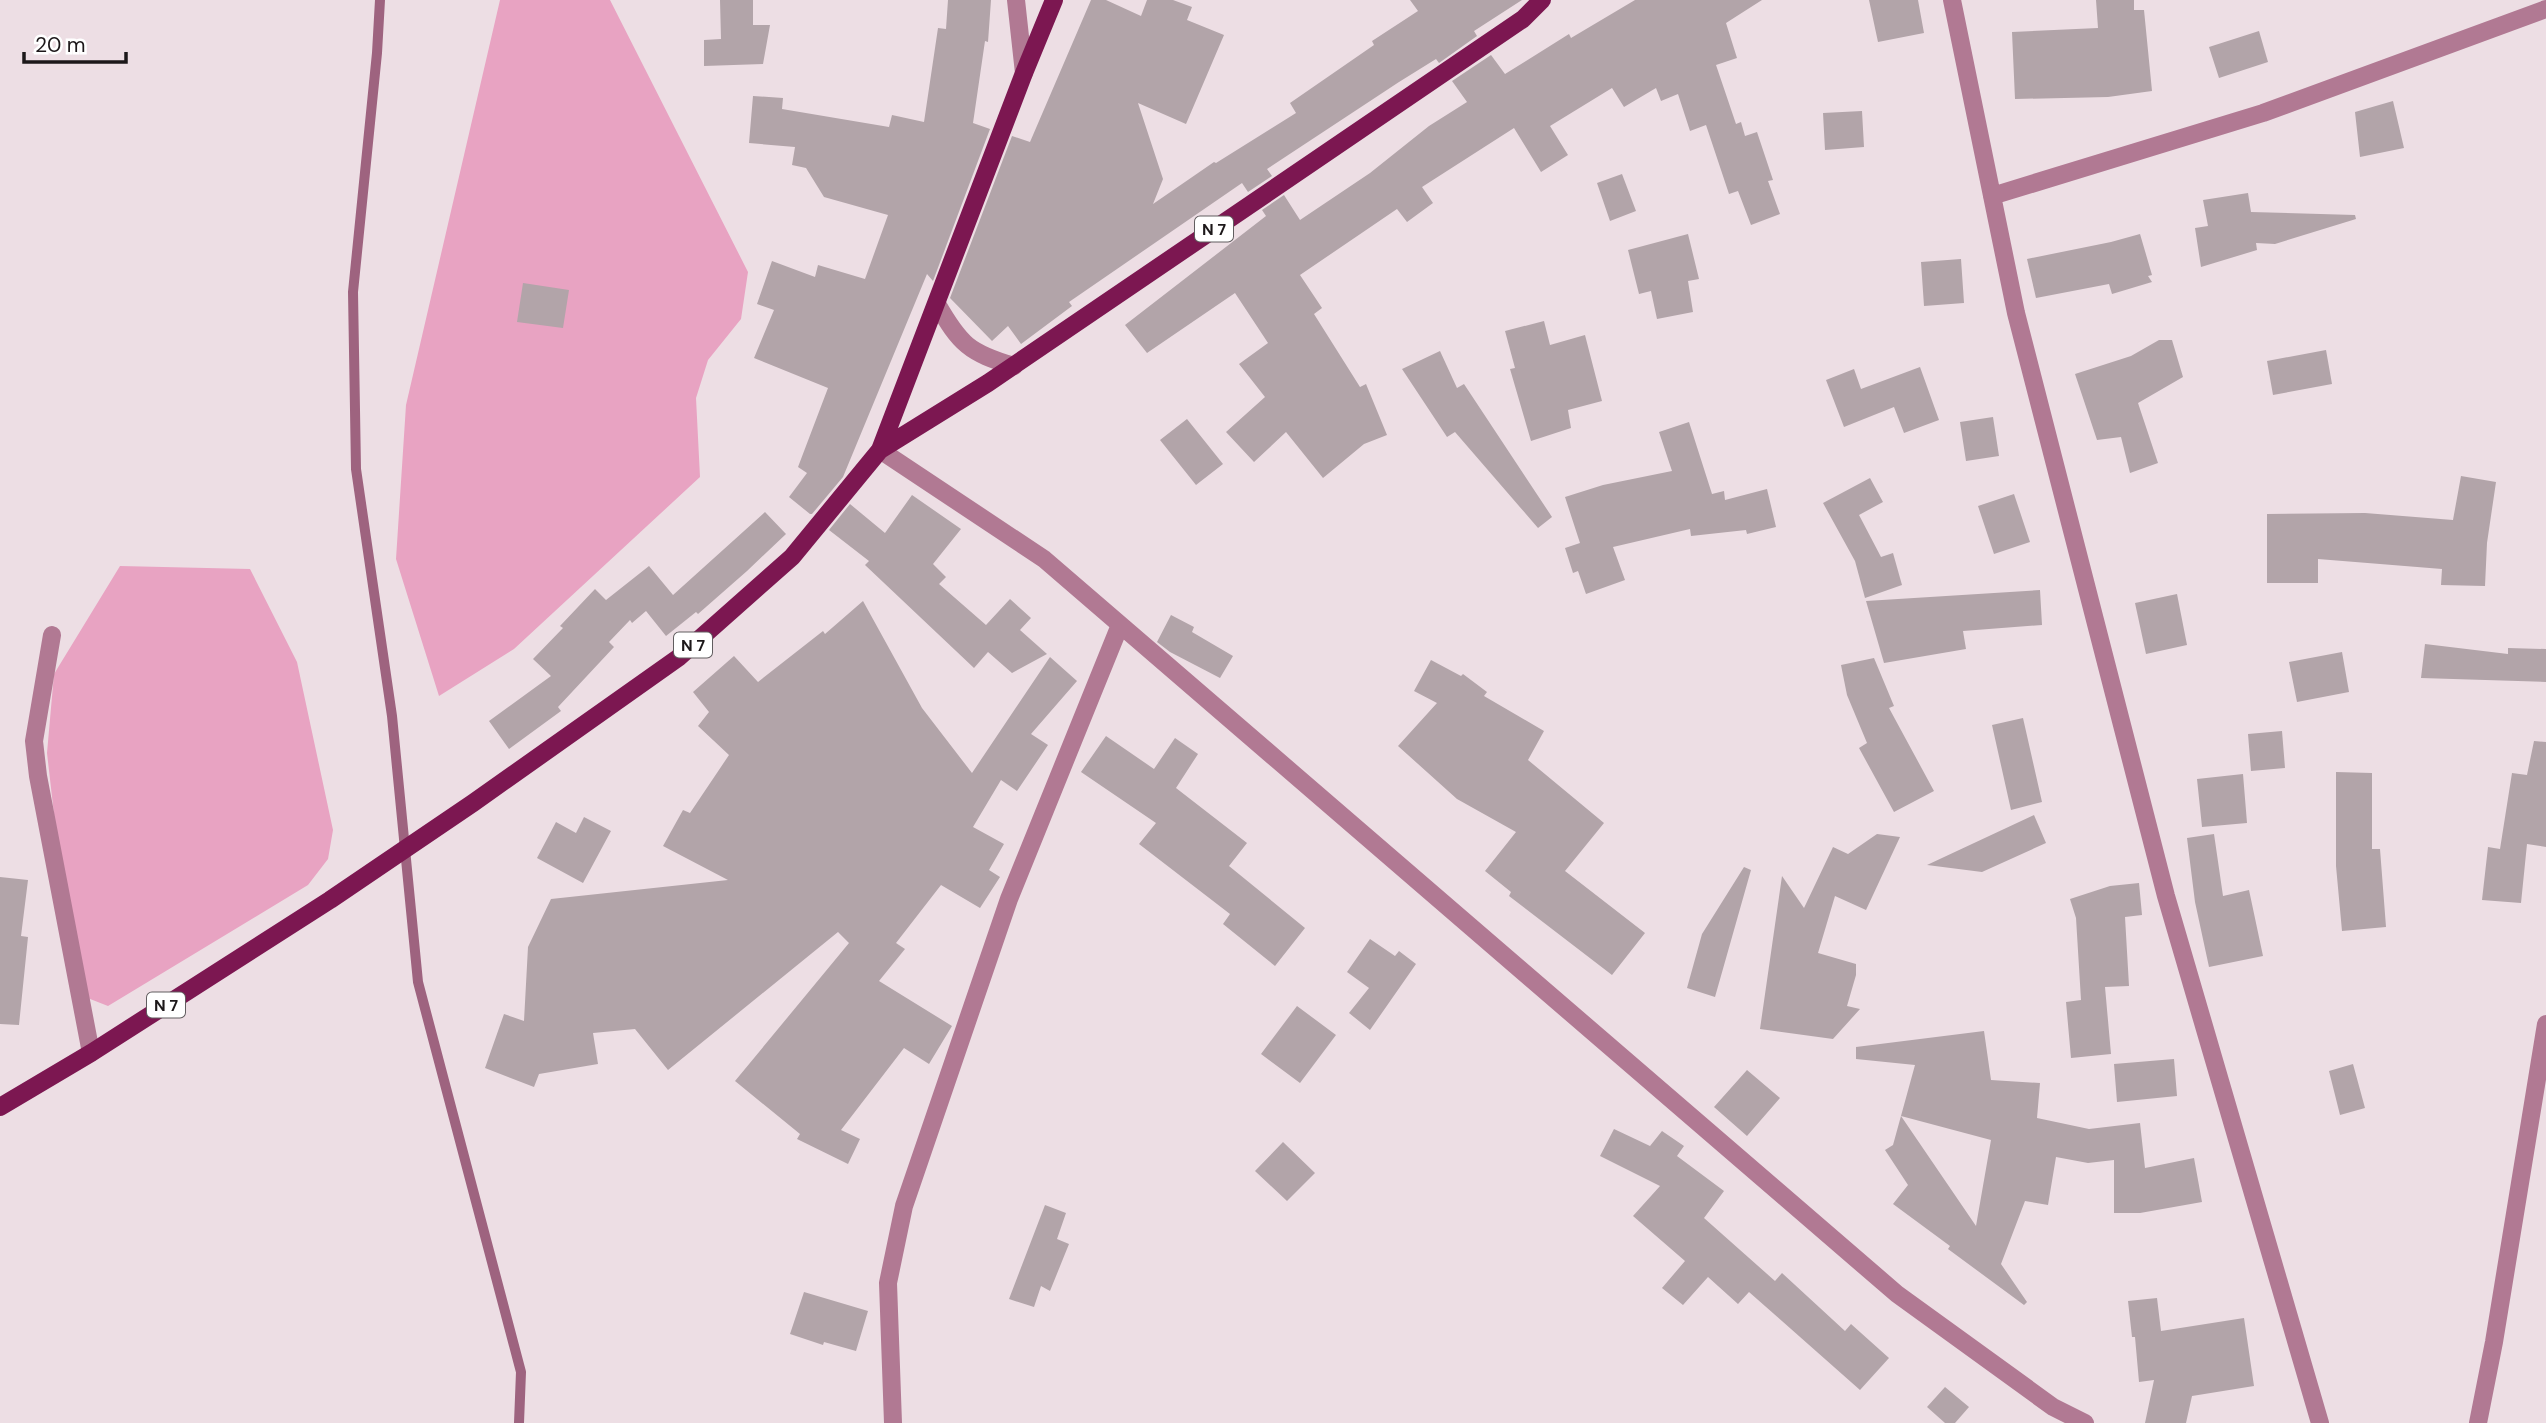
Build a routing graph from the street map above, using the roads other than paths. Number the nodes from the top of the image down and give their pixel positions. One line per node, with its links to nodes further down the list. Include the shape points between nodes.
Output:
1 (1016, 0): 6 (street)
2 (1054, 0): 6 (main road, N 7)
3 (1542, 0): 9 (main road, N 7, via 1511,27)
4 (1952, 0): 7 (street)
5 (2546, 9): 7 (street, via 2263,113)
6 (1024, 73): 8 (main road, N 7)
7 (1992, 197): 18 (street, via 2016,313 2166,896)
8 (937, 304): 9 (street, via 954,334 982,357); 10 (main road, N 7)
9 (1014, 366): 10 (main road, N 7)
10 (880, 450): 11 (street, via 1044,559); 14 (main road, N 7, via 792,557 678,658 330,900)
11 (1120, 625): 16 (street, via 1009,899 904,1206 888,1283); 17 (street, via 1897,1294 2053,1407)
12 (52, 635): 14 (street, via 34,741)
13 (2546, 1024): 19 (street)
14 (91, 1053): 15 (main road, N 7)
15 (0, 1107)
16 (893, 1423)
17 (2085, 1423)
18 (2320, 1423)
19 (2478, 1423)

